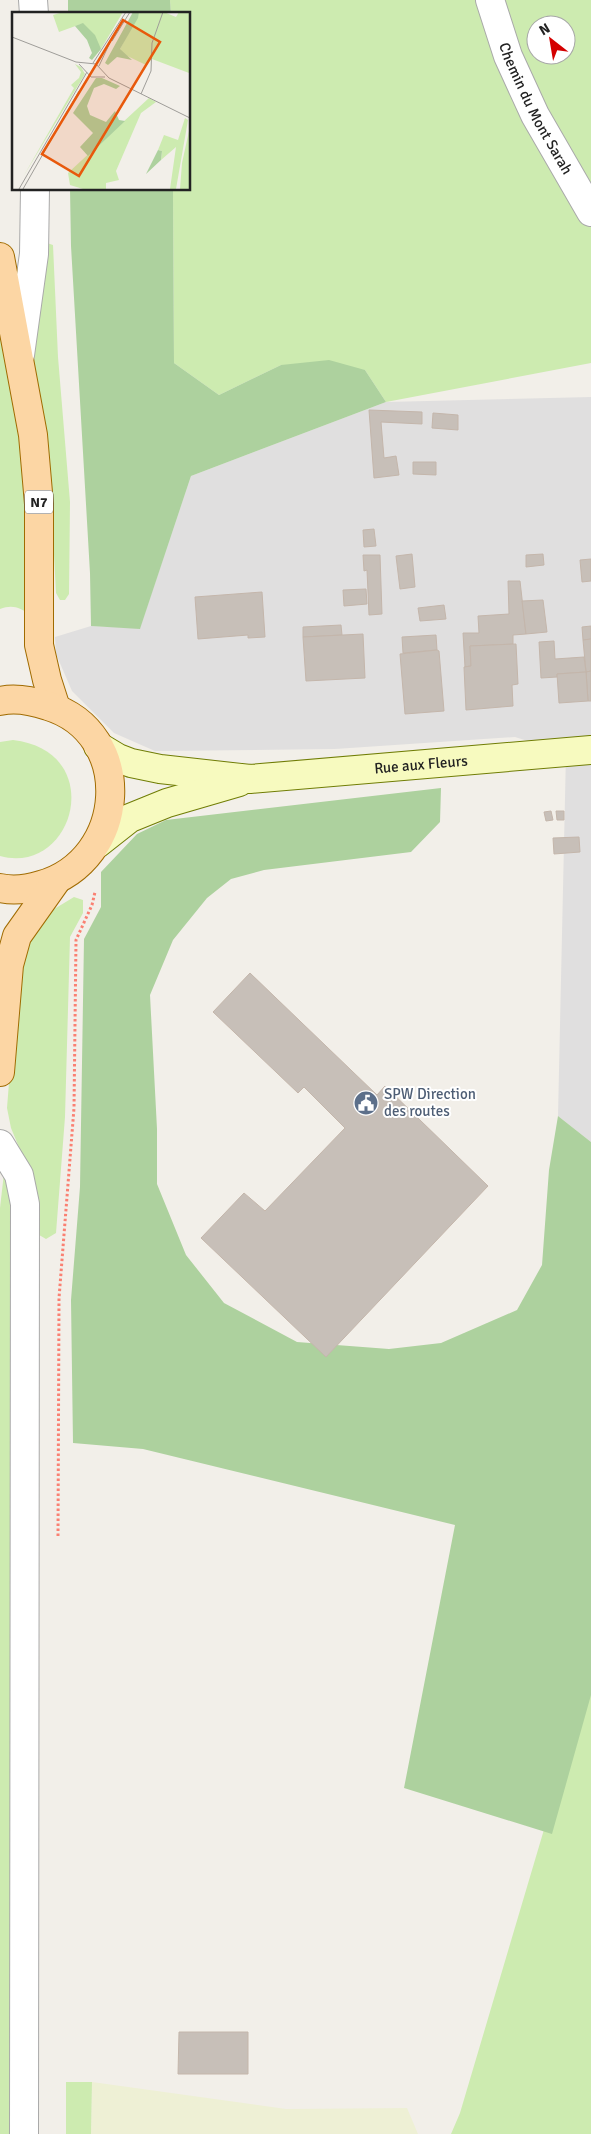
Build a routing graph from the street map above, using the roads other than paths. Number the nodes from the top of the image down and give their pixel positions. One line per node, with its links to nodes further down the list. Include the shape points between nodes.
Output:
1 (490, 0): 3 (street, Chemin du Mont Sarah, via 508,56 535,114)
2 (35, 190): 5 (street, via 34,254)
3 (591, 212)
4 (0, 256): 5 (main road, N7)
5 (19, 362): 7 (main road, N7, via 33,435 39,504 39,644)
6 (0, 701): 7 (main road, via 32,700)
7 (56, 708): 8 (main road, via 73,718)
8 (98, 746): 10 (main road, Rue aux Fleurs, via 130,763); 11 (main road, via 111,785 110,805 106,826)
9 (591, 750): 10 (main road, Rue aux Fleurs)
10 (250, 779): 11 (main road, Rue aux Fleurs, via 167,803 130,818)
11 (92, 851): 12 (main road, via 73,871)
12 (56, 881): 13 (main road, via 29,888); 14 (main road, via 17,936 9,965)
13 (0, 888)
14 (0, 1072)
15 (0, 1144): 16 (street, via 20,1175 25,1204)
16 (24, 2134)

